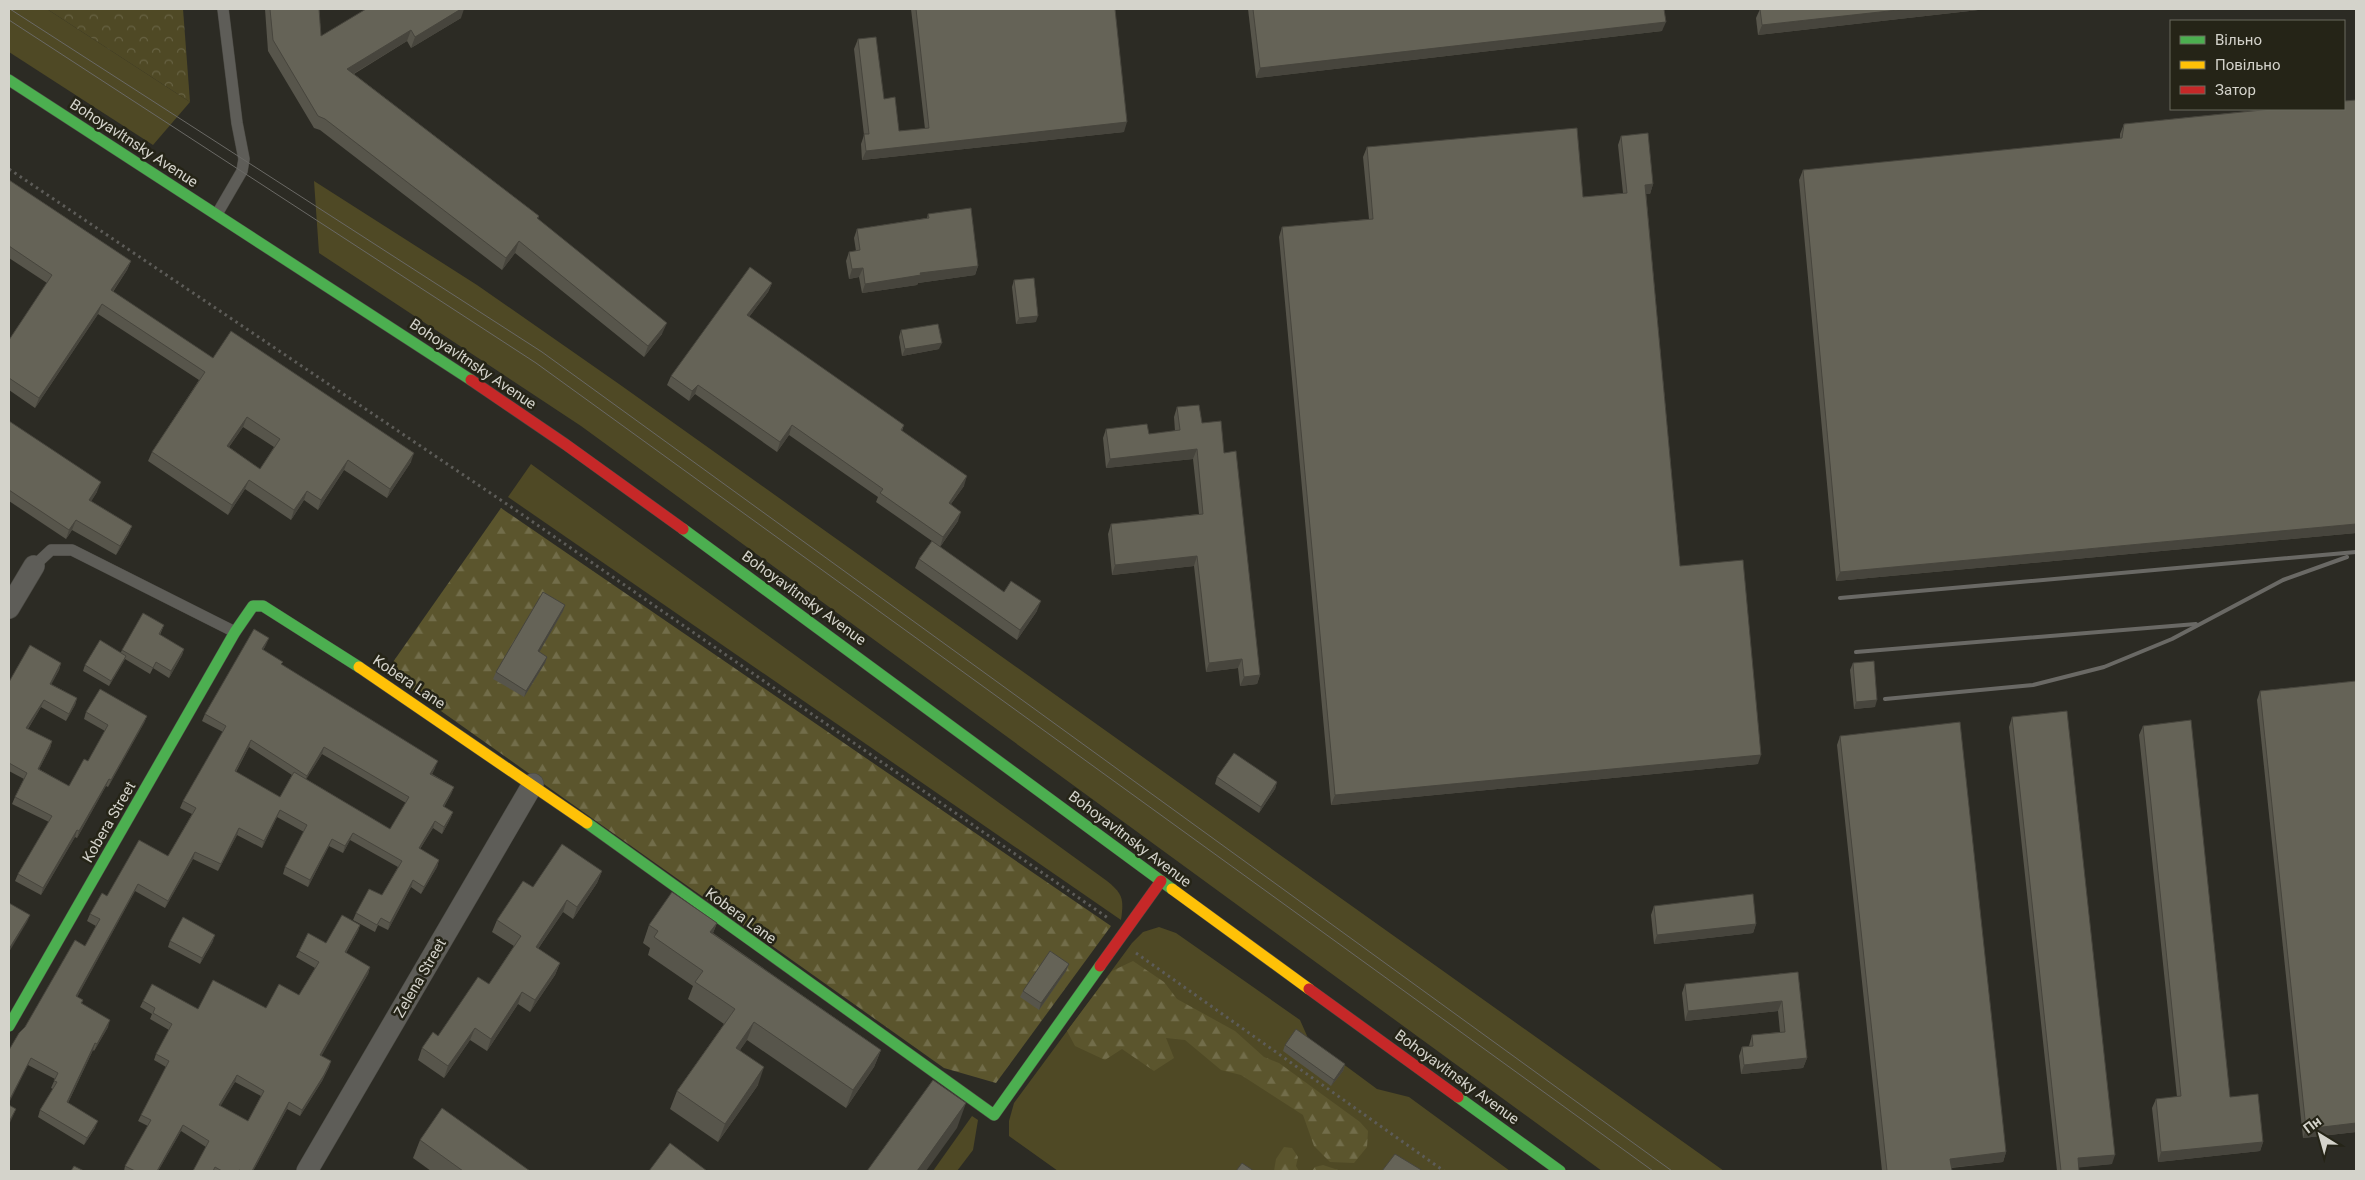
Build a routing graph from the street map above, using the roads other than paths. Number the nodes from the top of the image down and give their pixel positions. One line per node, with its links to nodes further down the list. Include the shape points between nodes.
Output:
1 (223, 9): 3 (lane, via 244,159 242,171)
2 (9, 80): 3 (main road, Bohoyavltnsky Avenue)
3 (217, 214): 8 (main road, Bohoyavltnsky Avenue, via 565,444)
4 (34, 566): 5 (street); 6 (lane, via 51,550 72,550)
5 (9, 608)
6 (235, 632): 7 (main road, Kobera Lane, via 253,606 263,606 382,681); 9 (main road, Kobera Street)
7 (534, 784): 8 (main road, Kobera Lane, via 994,1115); 10 (street, Zelena Street)
8 (1162, 881): 11 (main road, Bohoyavltnsky Avenue)
9 (9, 1026)
10 (307, 1171)
11 (1560, 1171)

